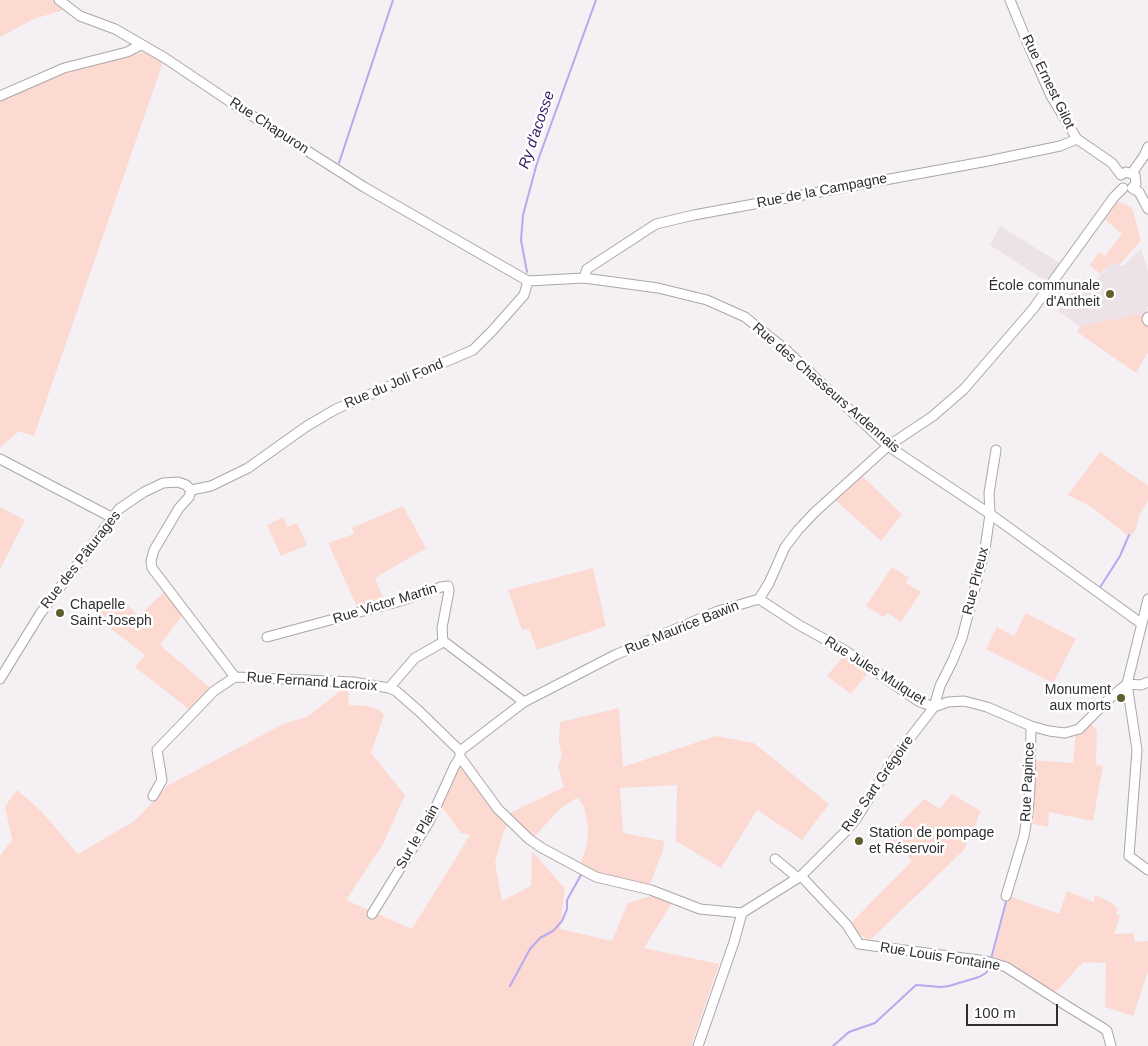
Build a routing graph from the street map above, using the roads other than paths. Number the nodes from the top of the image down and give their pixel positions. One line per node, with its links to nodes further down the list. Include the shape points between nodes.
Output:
1 (59, 0): 3 (street, Rue Chapuron, via 80,16 115,29)
2 (1010, 0): 5 (street, Rue Ernest Gilot, via 1051,96)
3 (141, 45): 4 (street, via 127,52 64,68); 12 (street, Rue Chapuron, via 364,187)
4 (0, 96)
5 (1077, 139): 8 (street, Rue Ernest Gilot, via 1112,163); 11 (street, Rue de la Campagne, via 1060,146 988,161 656,224 587,269)
6 (1148, 147): 7 (street)
7 (1132, 173): 8 (street); 9 (street, via 1137,180)
8 (1121, 175): 9 (street, via 1119,180)
9 (1128, 188): 10 (street, via 1139,192); 15 (street, via 1114,197 1033,309 964,389 933,416)
10 (1148, 209)
11 (584, 278): 12 (street); 15 (street, Rue des Chasseurs Ardennais, via 695,296 745,317 785,349)
12 (528, 281): 18 (street, Rue du Joli Fond, via 524,294 473,350 336,409 248,468 211,486)
13 (1148, 317): 14 (street)
14 (1148, 321)
15 (888, 446): 19 (street, Rue des Chasseurs Ardennais); 21 (street, via 798,530 785,547)
16 (996, 450): 19 (street, Rue Pireux, via 989,493)
17 (0, 459): 20 (street)
18 (190, 490): 20 (street, Rue des Pâturages, via 178,482 163,483 130,501); 27 (street, Rue Fernand Lacroix, via 189,497 154,550 152,568)
19 (990, 514): 23 (street, Rue des Chasseurs Ardennais); 33 (street, Rue Pireux, via 986,549 962,638)
20 (112, 518): 26 (street, Rue des Pâturages)
21 (759, 599): 32 (street, Rue Maurice Bawin, via 718,611 667,632); 33 (street, Rue Jules Mulquet, via 860,660 918,701)
22 (1148, 599): 23 (street)
23 (1142, 624): 30 (street)
24 (267, 637): 25 (street, Rue Victor Martin, via 448,586)
25 (443, 642): 31 (street, via 415,658); 32 (street)
26 (3, 667): 28 (street, Rue des Pâturages)
27 (235, 677): 31 (street, Rue Fernand Lacroix, via 353,682); 36 (street, via 214,691 157,750 162,780)
28 (0, 679)
29 (1148, 682): 30 (street)
30 (1127, 684): 34 (street, Rue Jules Mulquet, via 1079,729 1065,733); 38 (street, via 1137,750 1129,856)
31 (389, 688): 35 (street, Rue Fernand Lacroix, via 420,712)
32 (524, 702): 35 (street, Rue Maurice Bawin)
33 (934, 707): 34 (street, Rue Jules Mulquet, via 964,701 987,706); 39 (street, Rue Sart Grégoire, via 893,760 856,819)
34 (1031, 726): 40 (street, Rue Papince, via 1028,812)
35 (460, 754): 41 (street, Sur le Plain, via 430,820); 42 (street, Rue Fernand Lacroix, via 498,808 542,848 601,878 651,890 700,909)
36 (153, 796)
37 (775, 859): 39 (street)
38 (1148, 870)
39 (800, 877): 42 (street, Rue Sart Grégoire); 44 (street, Rue Louis Fontaine, via 847,925 859,944 1006,967 1107,1031)
40 (1006, 896)
41 (372, 914)
42 (742, 914): 43 (street)
43 (698, 1046)
44 (1111, 1046)

